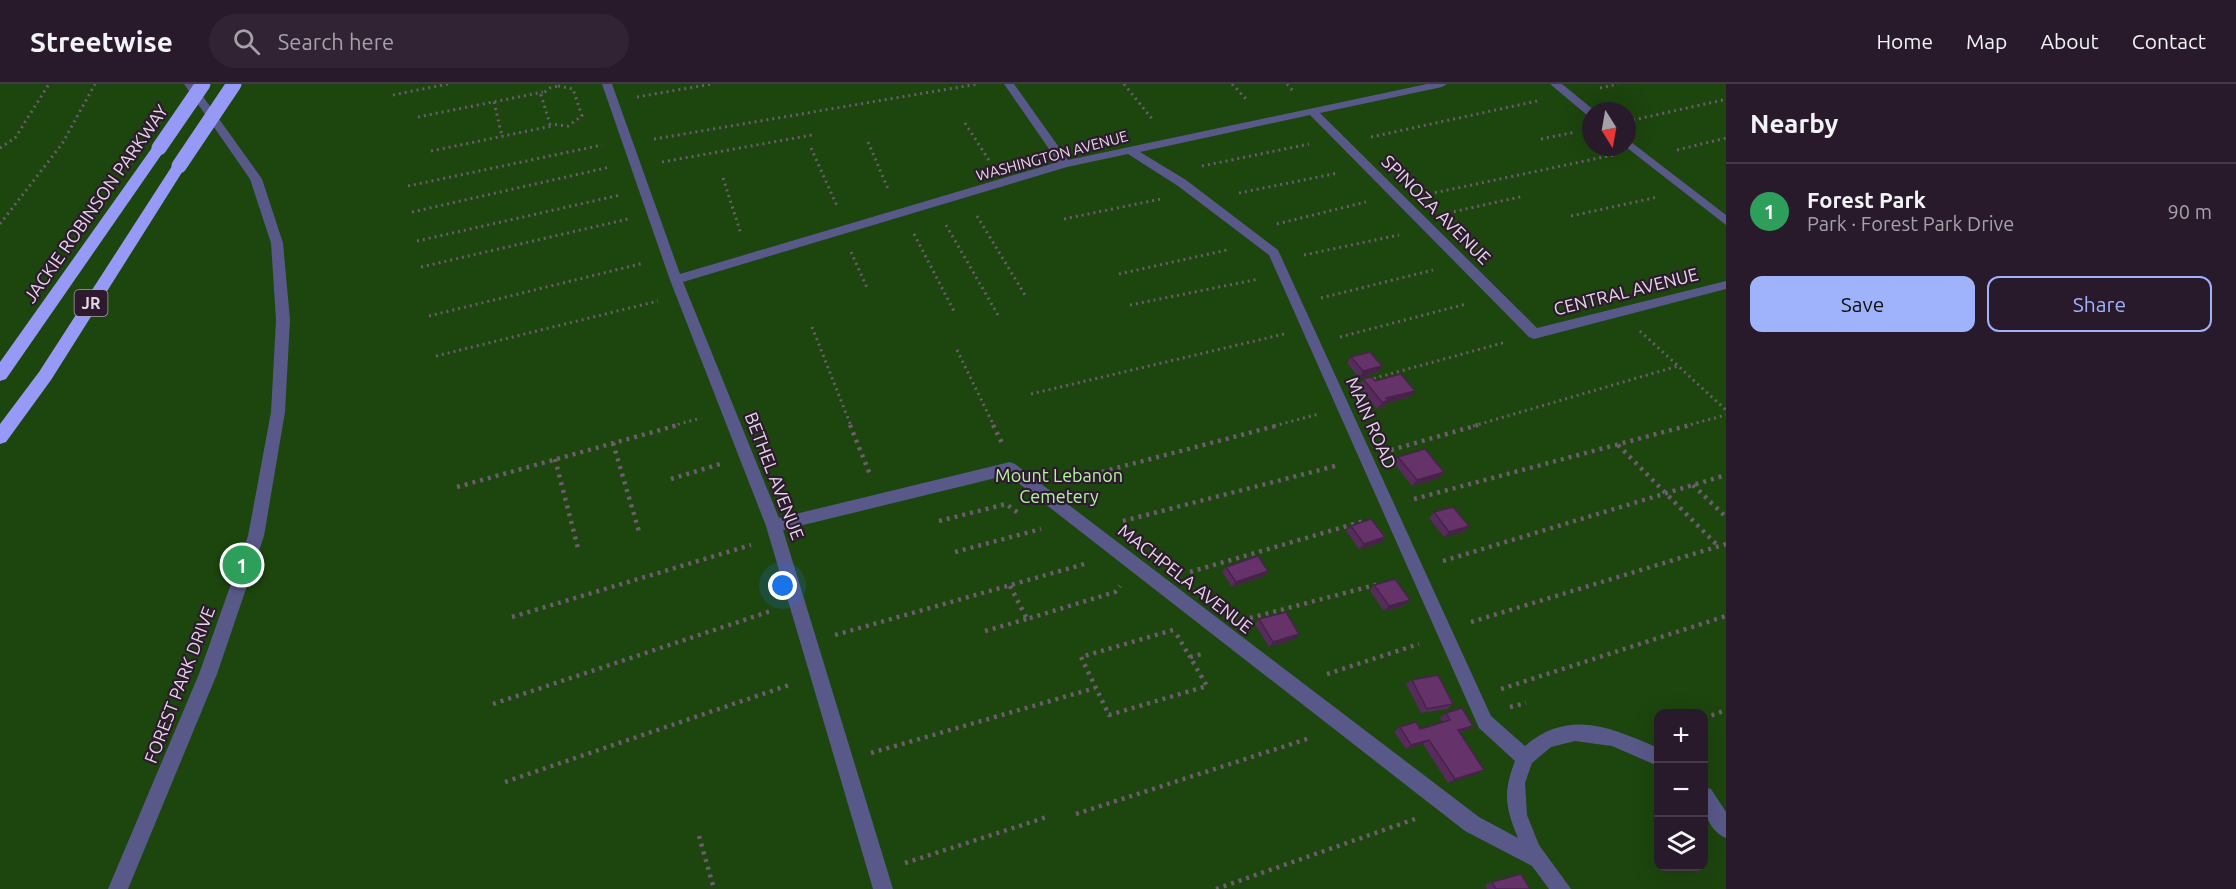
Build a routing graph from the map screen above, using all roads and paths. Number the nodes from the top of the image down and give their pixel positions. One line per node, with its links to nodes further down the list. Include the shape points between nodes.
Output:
1 (49, 84): 36 (path, via 15,138)
2 (94, 84): 64 (path, via 62,144)
3 (189, 84): 169 (street, FOREST PARK DRIVE, via 256,179 277,243 283,320 278,412 256,536 208,674)
4 (203, 84): 95 (highway, JACKIE ROBINSON PARKWAY / JR, bridge)
5 (234, 84): 102 (highway, JR, bridge, via 45,376)
6 (448, 84): 16 (path)
7 (607, 84): 19 (street, BETHEL AVENUE)
8 (712, 84): 19 (path)
9 (978, 84): 34 (path)
10 (1010, 84): 44 (street)
11 (1124, 84): 33 (path)
12 (1442, 84): 22 (street, WASHINGTON AVENUE)
13 (1555, 84): 17 (street)
14 (1618, 84): 17 (path)
15 (543, 92): 20 (path); 26 (path); 26 (path, via 558,86 573,89 582,116 577,123)
16 (393, 95)
17 (1568, 95): 21 (street); 32 (path)
18 (1723, 100): 24 (path)
19 (613, 101): 34 (street, BETHEL AVENUE)
20 (494, 102): 23 (path); 29 (path)
21 (1582, 106)
22 (1312, 111): 32 (street, SPINOZA AVENUE); 33 (street, WASHINGTON AVENUE)
23 (418, 117)
24 (1636, 119)
25 (965, 123): 48 (path)
26 (553, 126): 29 (path)
27 (1581, 130): 31 (path)
28 (812, 135): 43 (path)
29 (502, 136): 40 (path)
30 (1726, 138): 42 (path)
31 (1541, 139)
32 (1342, 140): 45 (street, SPINOZA AVENUE); 46 (path)
33 (1169, 141): 39 (street, WASHINGTON AVENUE)
34 (627, 142): 43 (street, BETHEL AVENUE); 49 (path)
35 (868, 142): 60 (path)
36 (0, 148)
37 (811, 148): 67 (path)
38 (1636, 149): 42 (street)
39 (1130, 150): 44 (street, WASHINGTON AVENUE); 52 (street, MAIN ROAD)
40 (431, 151)
41 (1586, 156): 56 (path)
42 (1647, 158): 51 (street)
43 (635, 164): 50 (street, BETHEL AVENUE); 58 (path)
44 (1065, 165): 48 (street, WASHINGTON AVENUE)
45 (1368, 166): 54 (path); 56 (street, SPINOZA AVENUE)
46 (1195, 168)
47 (723, 178): 72 (path)
48 (1003, 183): 53 (street, WASHINGTON AVENUE)
49 (408, 186)
50 (644, 189): 59 (street, BETHEL AVENUE); 68 (path)
51 (1688, 190): 61 (path); 63 (street)
52 (1194, 192): 62 (path); 69 (street, MAIN ROAD)
53 (964, 195): 57 (street, WASHINGTON AVENUE); 80 (path)
54 (1232, 195)
55 (1524, 196): 66 (path)
56 (1398, 197): 65 (path); 66 (street, SPINOZA AVENUE)
57 (934, 203): 60 (street, WASHINGTON AVENUE); 86 (path)
58 (412, 212)
59 (652, 213): 71 (street, BETHEL AVENUE); 74 (path)
60 (901, 213): 67 (street, WASHINGTON AVENUE); 85 (path)
61 (1571, 216)
62 (1064, 219)
63 (1726, 221)
64 (0, 224)
65 (1276, 224)
66 (1424, 224): 70 (path); 73 (street, SPINOZA AVENUE)
67 (844, 230): 72 (street, WASHINGTON AVENUE); 79 (path)
68 (417, 241)
69 (1260, 242): 75 (path); 76 (street, MAIN ROAD, via 1274,253)
70 (1300, 256)
71 (668, 258): 78 (street, BETHEL AVENUE); 87 (path)
72 (749, 258): 78 (street, WASHINGTON AVENUE)
73 (1463, 262): 81 (street, SPINOZA AVENUE); 82 (path)
74 (421, 267)
75 (1119, 274)
76 (1283, 274): 83 (path); 89 (street, MAIN ROAD)
77 (1726, 285): 84 (street, CENTRAL AVENUE)
78 (679, 288): 93 (path); 100 (street, BETHEL AVENUE)
79 (868, 290)
80 (1025, 295)
81 (1496, 296): 90 (street, SPINOZA AVENUE); 91 (path)
82 (1319, 298)
83 (1130, 306)
84 (1620, 312): 90 (street, CENTRAL AVENUE); 94 (path)
85 (955, 313)
86 (998, 315)
87 (429, 316)
88 (813, 327): 117 (path)
89 (1308, 329): 97 (path); 98 (street, MAIN ROAD)
90 (1534, 334): 96 (path)
91 (1338, 338)
92 (957, 350): 109 (path)
93 (436, 356)
94 (1678, 366): 99 (path); 105 (path)
95 (0, 375)
96 (1358, 383)
97 (1031, 394)
98 (1343, 408): 107 (street, MAIN ROAD); 114 (path)
99 (1726, 410)
100 (728, 411): 103 (path); 106 (street, BETHEL AVENUE)
101 (1726, 415): 104 (path)
102 (0, 437)
103 (613, 443): 108 (path); 126 (path)
104 (1617, 444): 115 (path); 116 (path)
105 (1390, 450)
106 (746, 456): 111 (path); 125 (street, BETHEL AVENUE)
107 (1366, 458): 118 (street, MAIN ROAD); 124 (path)
108 (555, 459): 113 (path); 130 (path)
109 (1016, 471): 114 (street, MACHPELA AVENUE); 117 (street, via 1010,468)
110 (1726, 474): 112 (path)
111 (671, 479)
112 (1693, 485): 115 (path); 120 (path)
113 (457, 487)
114 (1036, 489): 124 (street, MACHPELA AVENUE)
115 (1665, 493): 129 (path); 133 (path)
116 (1413, 499)
117 (880, 500): 125 (street)
118 (1391, 513): 135 (street, MAIN ROAD); 136 (path)
119 (1023, 517): 121 (path, via 1006,504)
120 (1726, 518)
121 (939, 521)
122 (1032, 523): 123 (path)
123 (1041, 529): 127 (path); 131 (path)
124 (1090, 530): 134 (street, MACHPELA AVENUE)
125 (776, 532): 138 (street, BETHEL AVENUE); 140 (path)
126 (640, 536)
127 (1050, 536)
128 (1726, 544): 129 (path)
129 (1719, 546): 142 (path)
130 (578, 548)
131 (955, 552)
132 (1078, 556): 137 (path, via 1088,563)
133 (1432, 565)
134 (1137, 566): 136 (street, MACHPELA AVENUE); 141 (path, via 1115,592)
135 (1418, 574): 143 (path); 145 (street, MAIN ROAD)
136 (1157, 582): 143 (street, MACHPELA AVENUE)
137 (1010, 585): 141 (path); 146 (path)
138 (797, 602): 146 (street, BETHEL AVENUE); 153 (path)
139 (1726, 616): 152 (path)
140 (513, 617)
141 (1027, 619): 144 (path)
142 (1461, 626)
143 (1216, 627): 147 (street, MACHPELA AVENUE)
144 (986, 631)
145 (1446, 635): 150 (path); 158 (street, MAIN ROAD, via 1485,722)
146 (809, 642): 149 (street, BETHEL AVENUE)
147 (1237, 643): 148 (path); 150 (street, MACHPELA AVENUE)
148 (1190, 657): 151 (path, via 1174,630 1081,657); 151 (path, via 1207,686 1109,715)
149 (819, 675): 159 (street, BETHEL AVENUE); 160 (path)
150 (1292, 686): 156 (street, MACHPELA AVENUE)
151 (1095, 688): 159 (path)
152 (1493, 692)
153 (492, 704)
154 (1726, 710): 155 (path)
155 (1708, 717)
156 (1345, 726): 162 (street, MACHPELA AVENUE); 163 (path)
157 (1654, 754): 158 (street, via 1634,743 1600,733 1569,732 1542,740)
158 (1524, 757): 167 (street, via 1515,778 1514,802 1521,830)
159 (844, 761): 168 (street, BETHEL AVENUE)
160 (505, 782)
161 (1708, 802): 165 (street)
162 (1449, 807): 167 (street, MACHPELA AVENUE); 172 (path)
163 (1076, 814)
164 (1047, 817): 168 (path)
165 (1726, 829)
166 (699, 836): 170 (path)
167 (1535, 858): 173 (street)
168 (877, 872): 171 (street, BETHEL AVENUE)
169 (118, 889)
170 (714, 889)
171 (883, 889)
172 (1216, 889)
173 (1561, 889)

